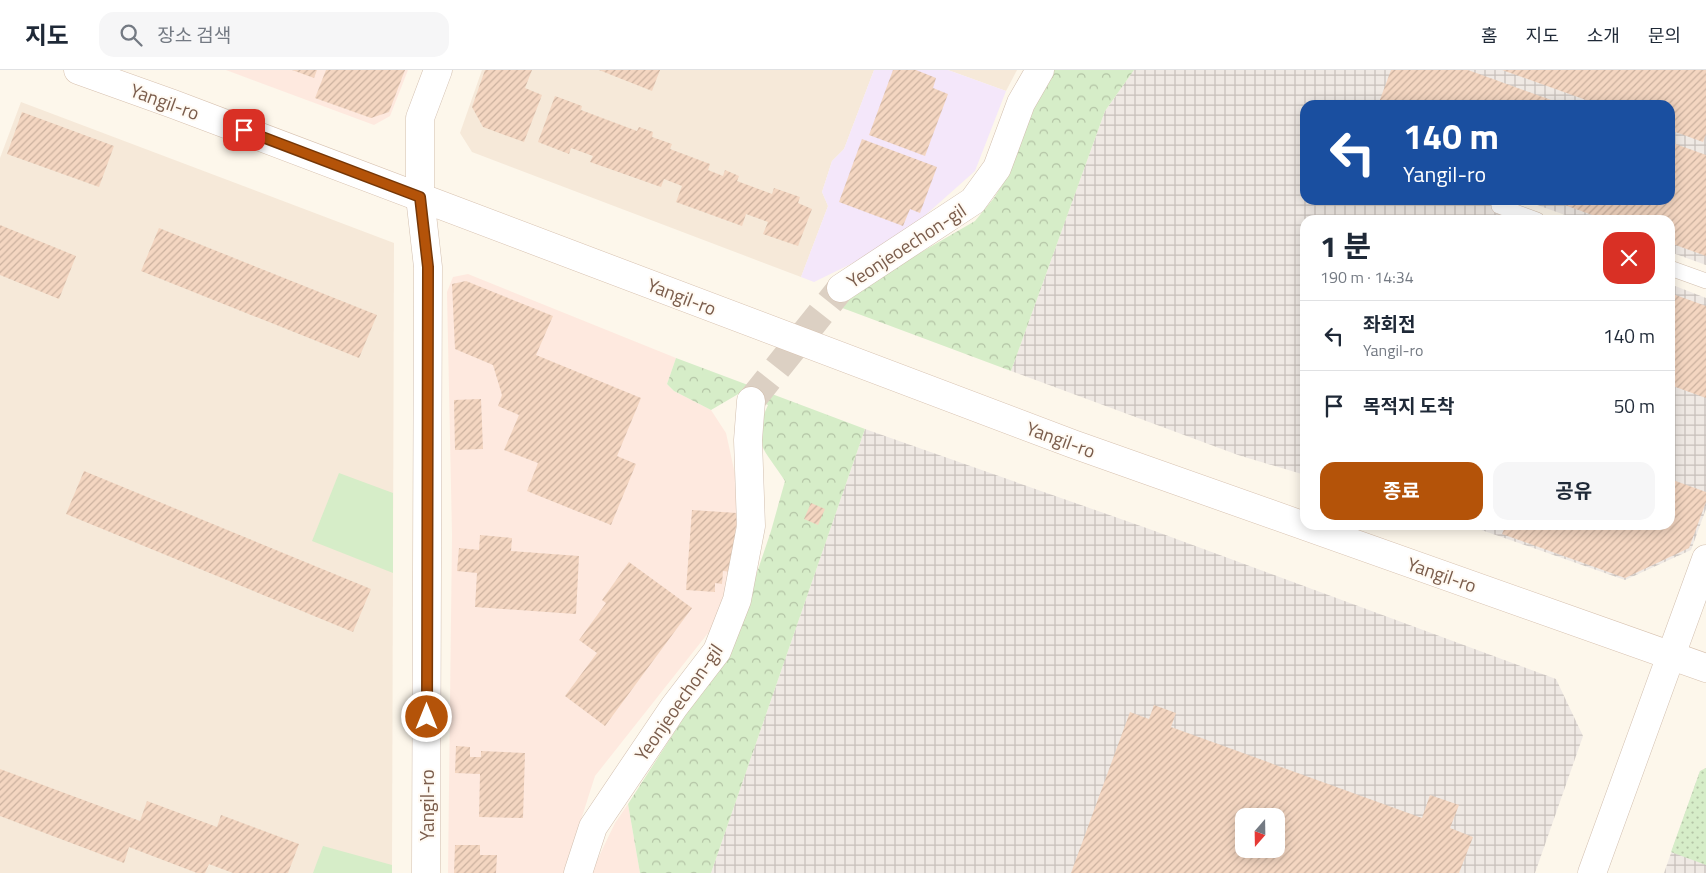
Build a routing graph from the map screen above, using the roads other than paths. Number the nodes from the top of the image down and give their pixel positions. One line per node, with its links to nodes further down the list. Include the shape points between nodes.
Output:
1 (78, 70): 4 (street, Yangil-ro)
2 (438, 70): 4 (street, via 420,118)
3 (1040, 70): 9 (street, Yeonjeoechon-gil, via 1021,103 997,168 973,201)
4 (420, 197): 11 (street, Yangil-ro, via 1073,444); 16 (street, Yangil-ro, via 428,267)
5 (1500, 206): 6 (lane)
6 (1524, 215)
7 (1675, 270): 8 (lane)
8 (1706, 281)
9 (841, 288)
10 (751, 401): 17 (street, Yeonjeoechon-gil, via 748,440 751,526 737,600 717,651 674,707 593,827)
11 (1300, 524)
12 (1317, 530): 14 (street, Yangil-ro)
13 (1706, 559): 14 (street)
14 (1672, 655): 15 (street, Yangil-ro); 18 (street)
15 (1706, 668)
16 (426, 873)
17 (578, 873)
18 (1592, 873)

